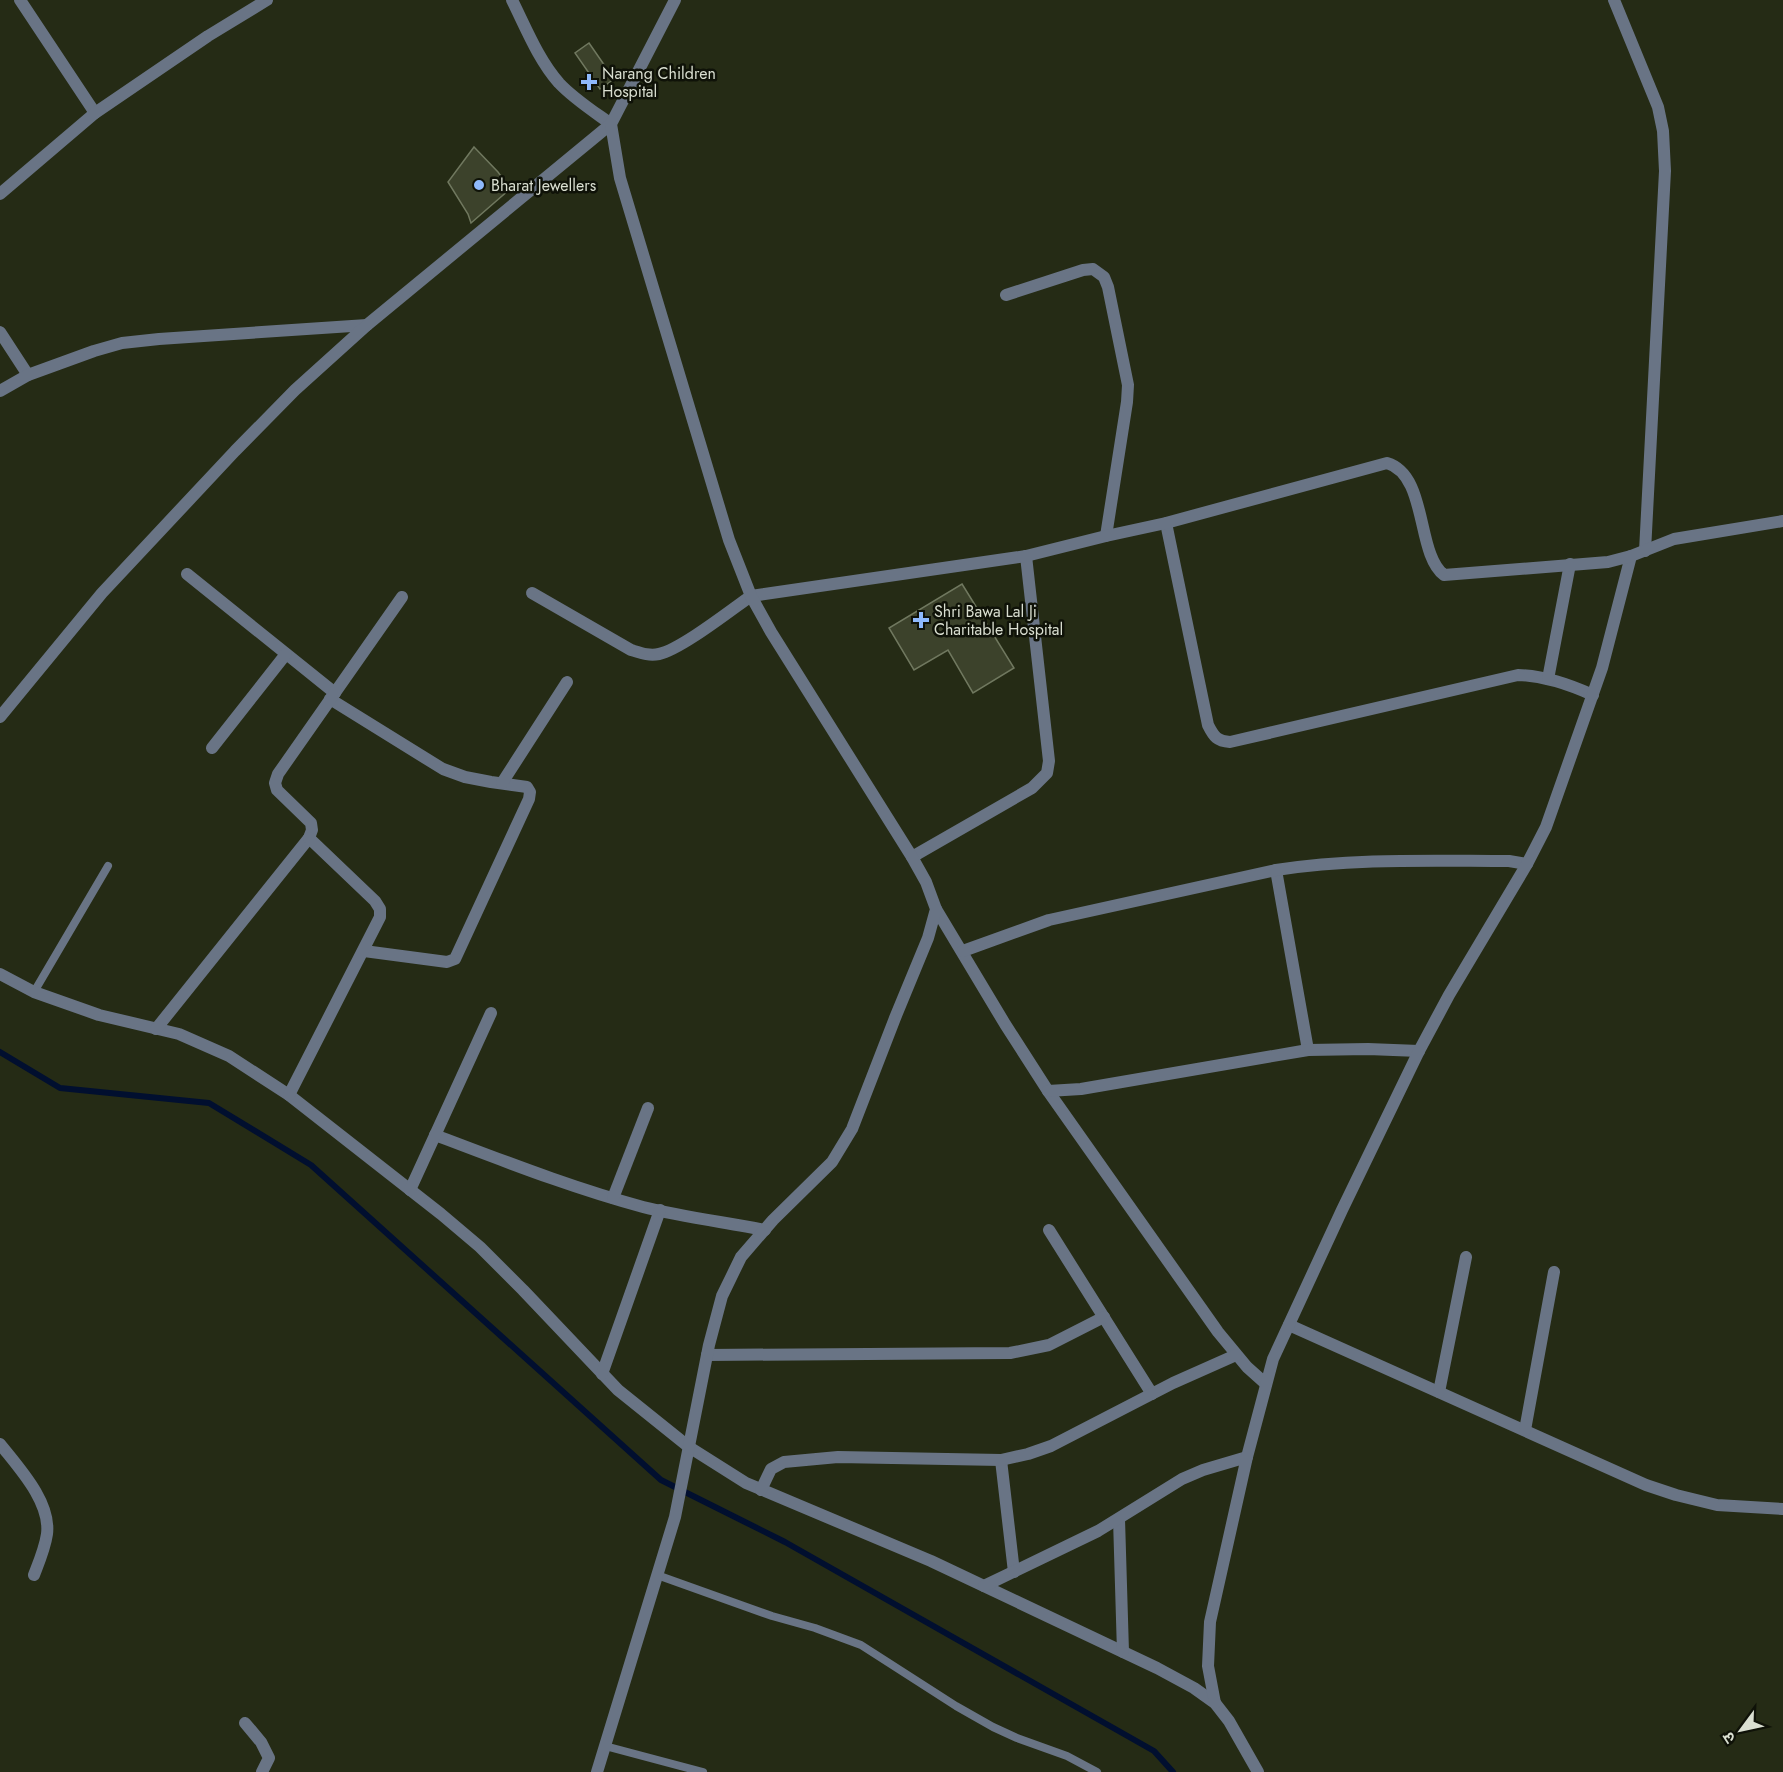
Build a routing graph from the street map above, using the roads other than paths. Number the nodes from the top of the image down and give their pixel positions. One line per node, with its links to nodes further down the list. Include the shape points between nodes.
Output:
1 (20, 0): 6 (street)
2 (267, 0): 6 (street)
3 (512, 0): 7 (street, via 559,83)
4 (675, 0): 7 (street)
5 (1614, 0): 17 (street, via 1658,106 1664,141)
6 (95, 113): 8 (street)
7 (611, 124): 10 (street); 23 (street, via 620,178 729,540)
8 (0, 194)
9 (1006, 295): 16 (street, via 1083,270 1093,269 1104,277 1128,385)
10 (367, 325): 12 (street, via 122,343); 30 (street, via 265,421 102,593)
11 (0, 332): 12 (street)
12 (28, 375): 13 (street)
13 (0, 392)
14 (1783, 521): 17 (street, via 1692,535)
15 (1166, 523): 16 (street); 20 (street, via 1387,463 1398,466 1408,479 1434,563 1444,575); 26 (street, via 1208,725 1221,741 1518,675)
16 (1106, 536): 18 (street)
17 (1645, 551): 19 (street)
18 (1026, 556): 23 (street); 34 (street, via 1049,761 1047,773 1032,788)
19 (1631, 556): 20 (street); 28 (street)
20 (1570, 564): 26 (street)
21 (187, 574): 25 (street)
22 (532, 592): 23 (street, via 645,655 674,648)
23 (751, 596): 34 (street)
24 (402, 597): 29 (street)
25 (286, 654): 29 (street); 31 (street)
26 (1548, 679): 28 (street)
27 (567, 682): 32 (street)
28 (1593, 695): 35 (street, via 1546,827)
29 (333, 696): 32 (street, via 443,769); 33 (street, via 275,783 282,797 311,823)
30 (0, 717)
31 (213, 748)
32 (502, 783): 39 (street, via 527,787 529,799 454,959 447,962)
33 (309, 837): 39 (street, via 380,909 378,925); 44 (street)
34 (912, 857): 38 (street)
35 (1527, 864): 37 (street, via 1365,861); 46 (street)
36 (108, 866): 42 (lane)
37 (1276, 870): 40 (street, via 1049,920); 45 (street)
38 (936, 909): 40 (street); 54 (street, via 852,1129 832,1162)
39 (364, 951): 48 (street)
40 (963, 951): 47 (street)
41 (0, 974): 42 (street)
42 (34, 992): 44 (street, via 99,1015)
43 (491, 1013): 50 (street)
44 (156, 1029): 48 (street, via 180,1034 229,1056)
45 (1308, 1050): 46 (street); 47 (street, via 1081,1089)
46 (1419, 1051): 59 (street)
47 (1048, 1091): 60 (street)
48 (289, 1095): 51 (street)
49 (648, 1108): 52 (street)
50 (435, 1135): 51 (street); 52 (street)
51 (410, 1190): 62 (street, via 480,1247)
52 (613, 1198): 53 (street)
53 (660, 1210): 54 (street); 62 (street)
54 (765, 1230): 61 (street, via 741,1257 722,1296)
55 (1049, 1230): 58 (street)
56 (1466, 1257): 64 (street)
57 (1554, 1272): 66 (street)
58 (1104, 1317): 61 (street, via 1048,1345 1010,1353); 65 (street)
59 (1289, 1325): 63 (street); 64 (street)
60 (1236, 1354): 63 (street); 65 (street)
61 (707, 1355): 68 (street)
62 (602, 1374): 68 (street)
63 (1266, 1384): 69 (street)
64 (1439, 1392): 66 (street)
65 (1152, 1394): 70 (street, via 1051,1446)
66 (1525, 1430): 72 (street, via 1676,1495 1717,1505)
67 (0, 1444): 75 (street, via 30,1483 46,1514 47,1533)
68 (689, 1448): 71 (street); 76 (street, via 675,1517)
69 (1247, 1457): 73 (street, via 1182,1479); 79 (street, via 1210,1622 1208,1666)
70 (1001, 1460): 71 (street, via 838,1457 784,1462 771,1469); 74 (street)
71 (762, 1490): 77 (street)
72 (1783, 1509)
73 (1119, 1518): 74 (street); 78 (street)
74 (1014, 1572): 77 (street)
75 (34, 1575)
76 (657, 1575): 81 (street); 85 (lane, via 861,1645 993,1726)
77 (984, 1586): 78 (street)
78 (1123, 1652): 79 (street)
79 (1215, 1703): 86 (street)
80 (245, 1723): 82 (street, via 267,1751 269,1758)
81 (605, 1746): 83 (street); 84 (lane)
82 (262, 1772)
83 (597, 1772)
84 (703, 1772)
85 (1098, 1772)
86 (1258, 1772)

